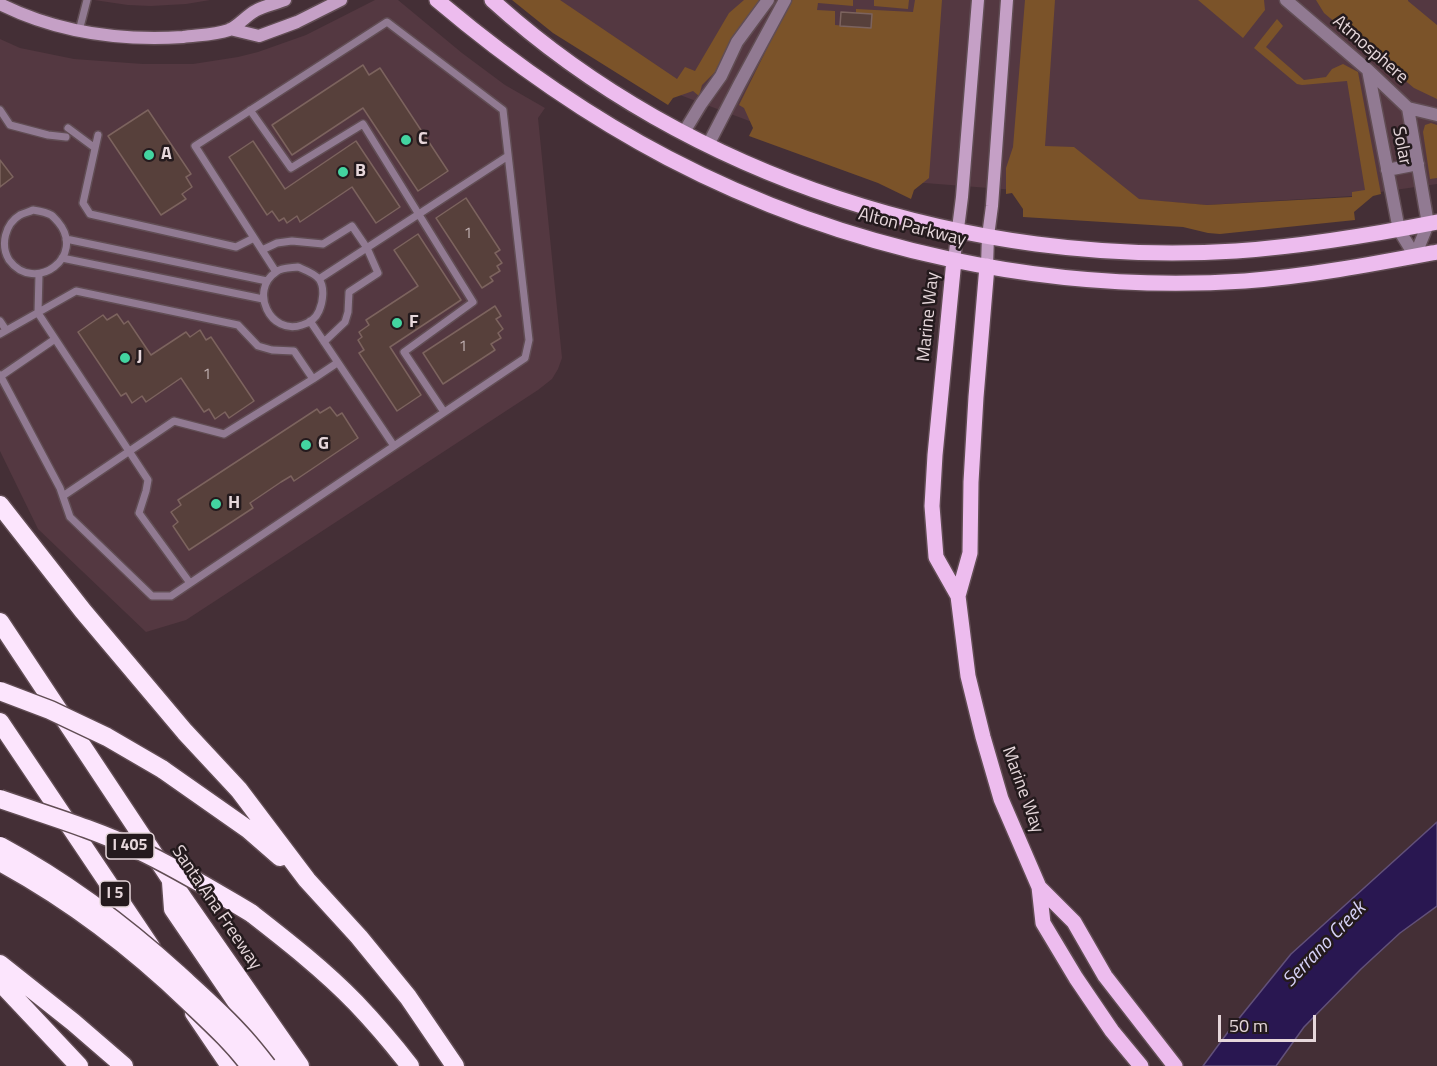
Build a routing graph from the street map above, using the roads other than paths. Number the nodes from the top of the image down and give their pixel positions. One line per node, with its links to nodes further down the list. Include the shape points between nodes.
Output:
1 (87, 0): 13 (lane)
2 (285, 0): 12 (main road, via 256,10)
3 (341, 0): 12 (main road, via 259,36)
4 (437, 0): 43 (main road, Alton Parkway, via 575,103 682,165 799,216)
5 (492, 0): 22 (main road, Alton Parkway, via 586,74)
6 (768, 0): 15 (street, via 737,42)
7 (785, 0): 16 (street)
8 (978, 0): 33 (main road, Marine Way)
9 (1007, 0): 35 (main road, Marine Way)
10 (1286, 0): 14 (street, Atmosphere)
11 (0, 4): 13 (main road)
12 (230, 29): 13 (main road, via 155,39)
13 (79, 31)
14 (1368, 70): 17 (street, Atmosphere); 29 (street, Solar)
15 (721, 76): 16 (street); 22 (street)
16 (739, 85): 25 (street)
17 (1408, 108): 20 (street, Atmosphere); 28 (street, Solar)
18 (0, 110): 24 (lane, via 10,125)
19 (250, 110): 27 (lane, via 387,22 503,110); 30 (lane, via 291,168 363,124); 36 (lane, via 195,146)
20 (1437, 115)
21 (68, 128): 26 (lane)
22 (684, 132): 25 (main road, Alton Parkway)
23 (98, 135): 26 (lane)
24 (66, 137)
25 (708, 145): 33 (main road, Alton Parkway, via 824,194)
26 (95, 148): 36 (lane, via 83,202 90,214 236,247)
27 (508, 156): 30 (lane); 59 (lane, via 529,340 525,358)
28 (1418, 164): 29 (street); 31 (street, Solar)
29 (1387, 170): 32 (street, Solar)
30 (419, 215): 38 (lane); 59 (lane, via 473,302 404,352)
31 (1433, 223): 32 (main road, Alton Parkway); 41 (street)
32 (1399, 230): 35 (main road, Alton Parkway, via 1284,247 1185,253 1106,251); 41 (street)
33 (958, 232): 35 (main road, Alton Parkway); 43 (main road, Marine Way)
34 (2, 234): 37 (lane, via 20,215 33,210 50,214 63,228); 46 (lane, via 7,258 15,267)
35 (988, 236): 44 (main road, Marine Way)
36 (254, 238): 39 (lane)
37 (66, 239): 42 (lane); 48 (lane)
38 (367, 248): 39 (lane, via 352,226 323,244 292,241); 47 (lane); 55 (lane, via 378,273 348,292 345,322)
39 (262, 250): 45 (lane)
40 (1437, 252): 41 (main road, Alton Parkway)
41 (1415, 256): 44 (main road, Alton Parkway, via 1313,274 1243,281 1109,280)
42 (62, 258): 46 (lane); 49 (lane)
43 (954, 260): 44 (main road, Alton Parkway); 65 (main road, Marine Way, via 932,506 936,557)
44 (987, 266): 65 (main road, Marine Way, via 976,397 970,554)
45 (276, 272): 47 (lane, via 298,267); 48 (lane)
46 (39, 274): 50 (lane)
47 (319, 279): 52 (lane, via 322,302)
48 (267, 281): 49 (lane)
49 (263, 299): 52 (lane, via 268,314 277,322 299,326)
50 (38, 313): 53 (lane); 54 (lane); 58 (lane, via 76,291 238,325 258,346 294,351)
51 (0, 321): 53 (lane)
52 (310, 321): 55 (lane)
53 (3, 332)
54 (55, 339): 57 (lane); 61 (lane)
55 (324, 342): 56 (lane)
56 (338, 363): 58 (lane); 60 (lane)
57 (1, 376): 62 (lane)
58 (313, 379): 61 (lane, via 224,434 174,422)
59 (444, 412): 60 (lane)
60 (394, 446): 64 (lane)
61 (129, 452): 62 (lane); 64 (lane, via 148,480 139,513)
62 (63, 496): 64 (lane, via 70,517 152,596 171,596)
63 (0, 505): 73 (highway, via 83,611 239,790)
64 (190, 583)
65 (958, 596): 74 (main road, Marine Way, via 969,676 983,737 1001,799)
66 (0, 622): 72 (highway, Santa Ana Freeway)
67 (0, 691): 73 (highway, bridge, via 107,737 162,769 249,830)
68 (0, 722): 79 (highway, I 5)
69 (0, 799): 84 (highway, I 405, bridge, via 136,849 250,913 355,1002)
70 (0, 846): 81 (highway, bridge, via 107,914 149,948 237,1030)
71 (0, 862): 80 (highway, bridge, via 107,930 176,989)
72 (171, 880): 82 (highway, via 173,909); 83 (highway, Santa Ana Freeway)
73 (307, 880): 85 (highway, via 408,997)
74 (1039, 887): 86 (main road, Marine Way, via 1043,924 1112,1031); 87 (main road, Marine Way, via 1074,922 1105,976)
75 (0, 964): 78 (highway)
76 (0, 982): 77 (highway)
77 (79, 1066)
78 (124, 1066)
79 (230, 1066)
80 (250, 1066)
81 (267, 1066)
82 (280, 1066)
83 (300, 1066)
84 (410, 1066)
85 (455, 1066)
86 (1141, 1066)
87 (1175, 1066)

